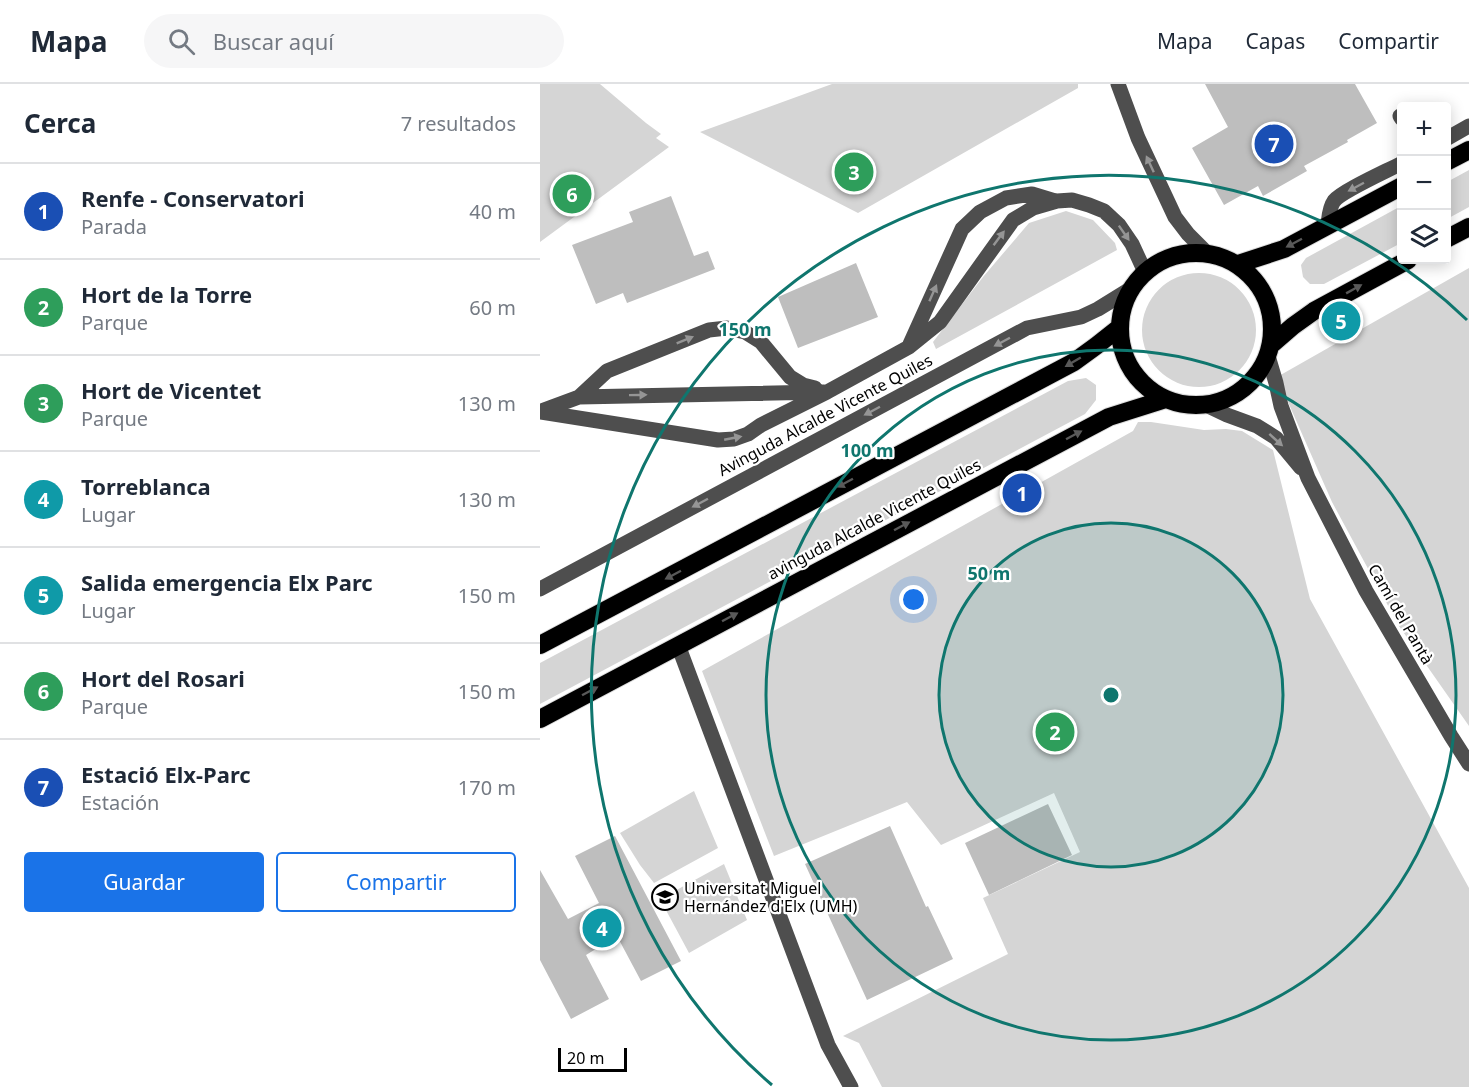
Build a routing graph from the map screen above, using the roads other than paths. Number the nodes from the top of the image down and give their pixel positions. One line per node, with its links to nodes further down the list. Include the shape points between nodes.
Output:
1 (1119, 84): 12 (street, one-way to 1, via 1175,217 1138,138)
2 (1469, 126): 3 (street)
3 (1451, 136)
4 (1469, 150): 5 (highway)
5 (1451, 159)
6 (1397, 165): 9 (street, one-way to 9, via 1334,201)
7 (1397, 188): 9 (highway)
8 (1057, 201): 15 (street, one-way to 15, via 1072,200 1104,211 1132,244); 18 (street, one-way to 8, via 940,322 1012,220); 18 (street, one-way to 8, via 962,229 980,212 1006,198 1032,194)
9 (1328, 225): 13 (highway, one-way to 13, via 1284,249)
10 (1469, 227): 11 (highway)
11 (1451, 236)
12 (1207, 253): 13 (highway); 15 (highway, via 1174,256)
13 (1238, 264): 19 (highway, via 1264,293 1272,318)
14 (1400, 264): 19 (highway, one-way to 14, via 1314,310)
15 (1145, 272): 16 (highway)
16 (1132, 288): 17 (highway, via 1123,307); 29 (street, Avinguda Alcalde Vicente Quiles, one-way to 29, via 1081,316 1027,328)
17 (1120, 327): 24 (highway, via 1127,362 1143,384); 30 (highway, one-way to 30, via 1074,362)
18 (909, 347): 22 (street)
19 (1270, 350): 25 (highway, via 1250,384 1237,394); 28 (street, Camí del Pantà, via 1281,406)
20 (772, 357): 21 (street); 22 (street, via 790,377); 23 (street, one-way to 20, via 607,371 709,330 727,328 745,333 760,342)
21 (779, 392): 22 (street); 23 (street, one-way to 21); 27 (street)
22 (827, 392): 27 (street)
23 (579, 397): 26 (street)
24 (1166, 399): 25 (highway); 31 (highway, avinguda Alcalde Vicente Quiles, one-way to 24, via 1109,417)
25 (1206, 405): 28 (street, Camí del Pantà, one-way to 28, via 1276,438)
26 (540, 412): 27 (street, one-way to 27, via 718,440 734,439)
27 (761, 425)
28 (1308, 478): 33 (street, Camí del Pantà, via 1366,591)
29 (540, 589)
30 (540, 645)
31 (678, 645): 32 (highway, avinguda Alcalde Vicente Quiles, one-way to 31); 34 (street, via 828,1045)
32 (540, 719)
33 (1469, 765)
34 (851, 1087)

